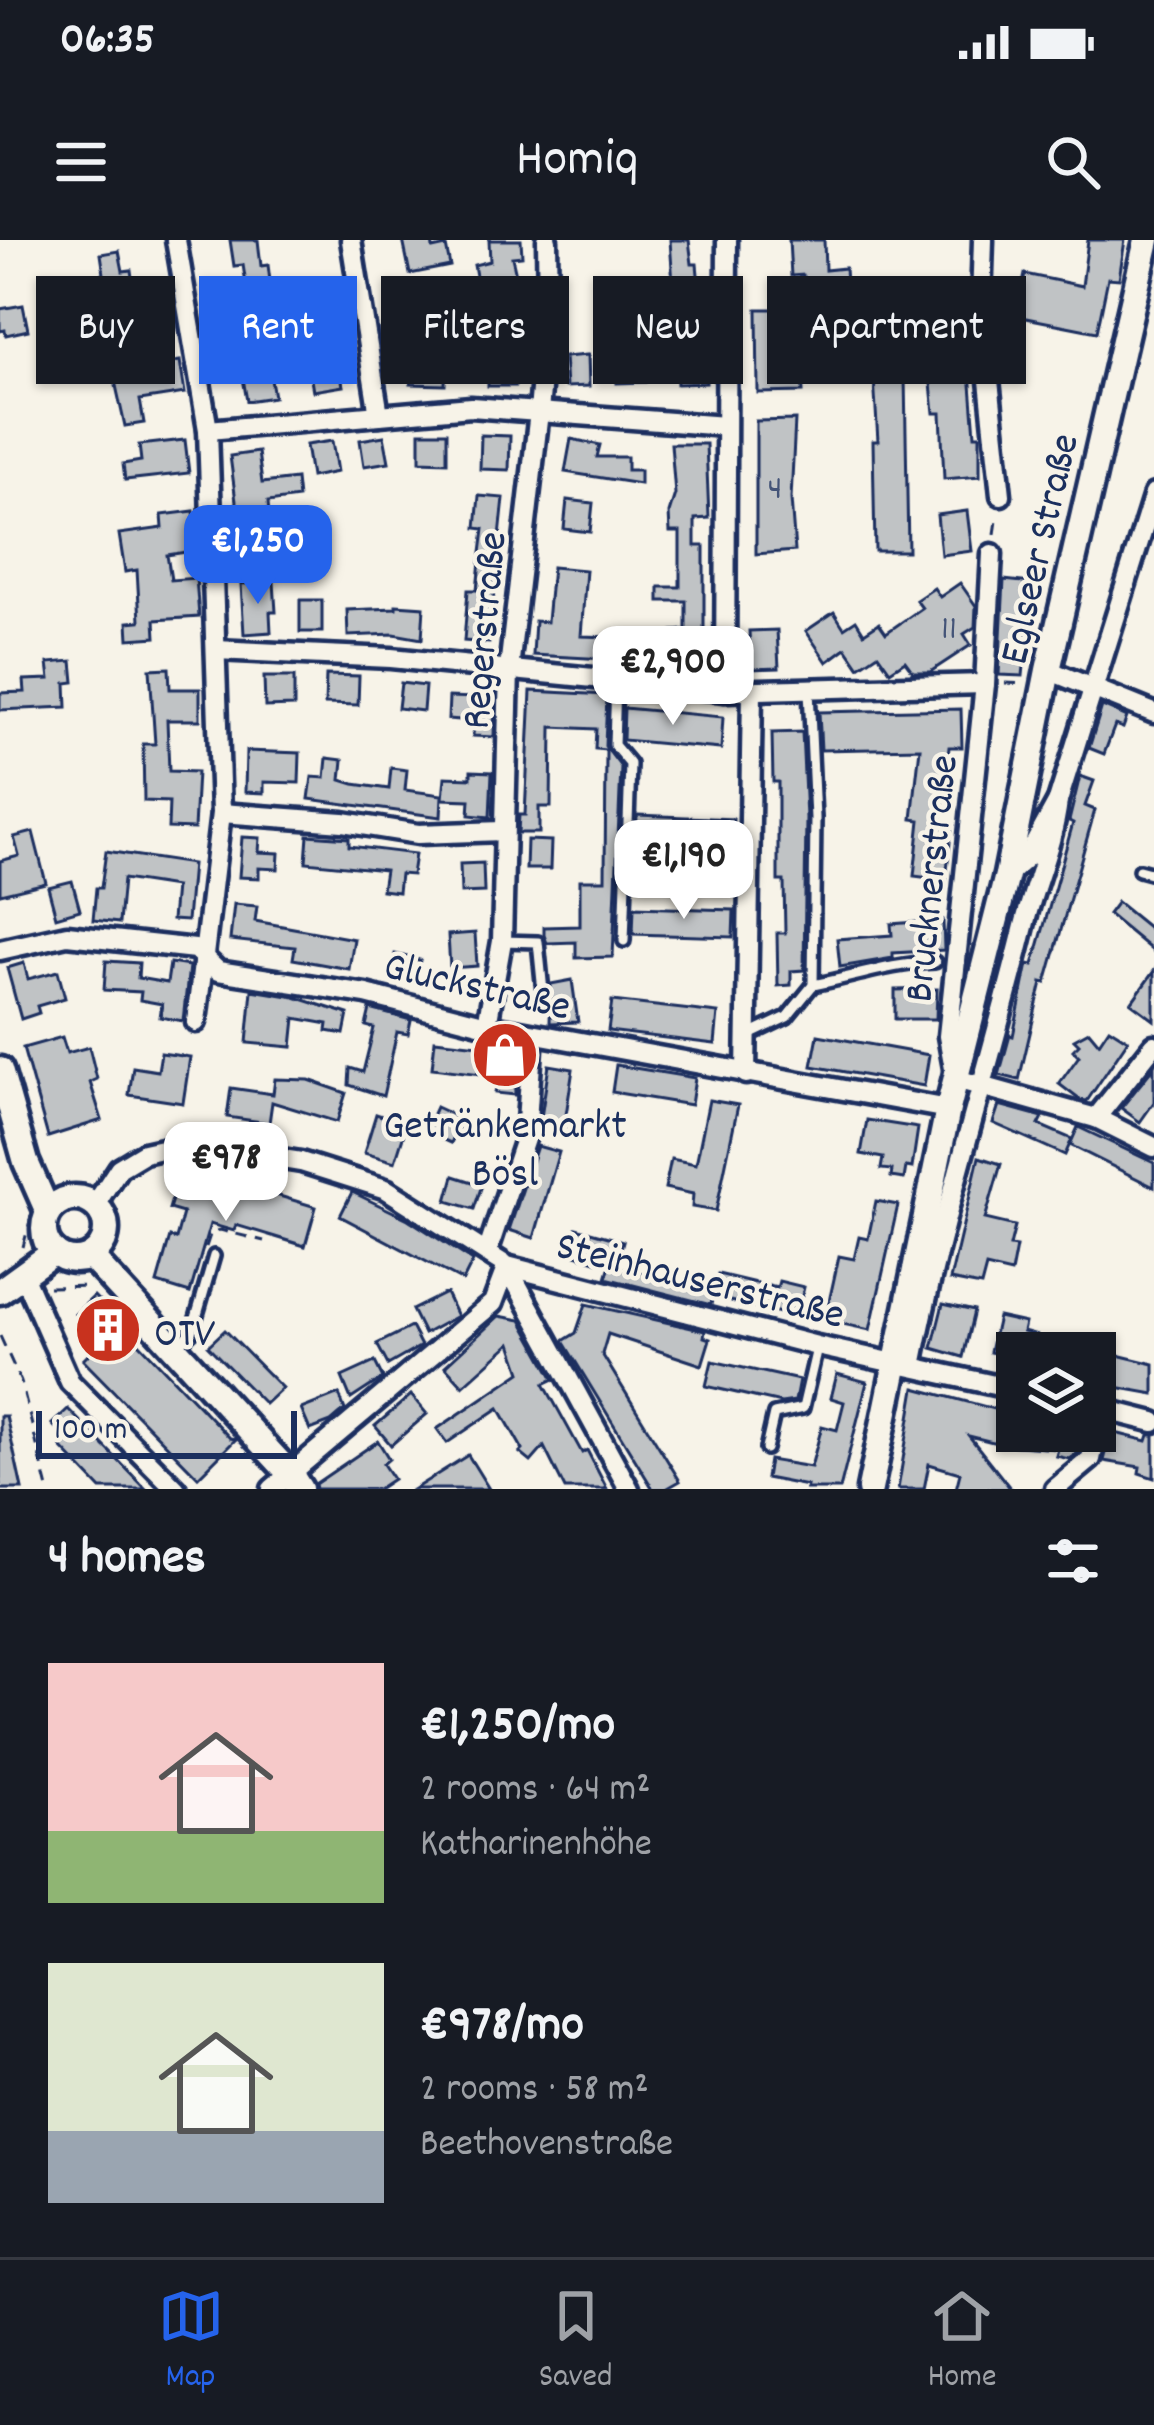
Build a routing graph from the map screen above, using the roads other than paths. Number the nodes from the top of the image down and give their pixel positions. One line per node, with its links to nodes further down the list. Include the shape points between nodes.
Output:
1 (176, 240): 10 (street)
2 (351, 240): 8 (street)
3 (547, 240): 7 (street, Regerstraße)
4 (727, 240): 9 (street)
5 (982, 240): 12 (street)
6 (1147, 240): 16 (street, Eglseer Straße)
7 (539, 412): 8 (street, via 471,407); 9 (street); 15 (street, Regerstraße)
8 (379, 415): 10 (street)
9 (725, 426): 21 (street)
10 (208, 430): 14 (street)
11 (1154, 494): 19 (street, Eglseer Straße)
12 (1001, 495)
13 (992, 554): 18 (street, Brucknerstraße)
14 (215, 650): 15 (street); 25 (street)
15 (509, 669): 17 (street); 26 (street, Regerstraße)
16 (1039, 678): 19 (street); 31 (street, Eglseer Straße)
17 (616, 682): 21 (street); 28 (lane, via 614,745 630,764)
18 (992, 684): 20 (street); 46 (street, Brucknerstraße, via 948,1036)
19 (1096, 688): 23 (street); 24 (street, Eglseer Straße)
20 (809, 690): 22 (street); 37 (lane)
21 (725, 691): 22 (street)
22 (752, 692): 30 (street)
23 (1154, 713)
24 (1058, 801): 31 (street, Eglseer Straße, via 1028,856); 47 (street, Eglseer Straße)
25 (221, 813): 26 (street, via 418,834); 35 (street)
26 (502, 831): 33 (street, Regerstraße)
27 (1139, 870): 29 (lane)
28 (626, 874): 30 (lane); 32 (lane)
29 (1154, 874)
30 (749, 875): 42 (street)
31 (1007, 875): 46 (street, Eglseer Straße)
32 (624, 940)
33 (502, 941): 38 (lane, via 538,942); 40 (street, Regerstraße)
34 (0, 950): 35 (street, Gluckstraße, via 67,935 195,949)
35 (204, 960): 39 (street); 40 (street, Gluckstraße, via 218,971 366,994)
36 (935, 962): 37 (lane)
37 (813, 985): 42 (lane, via 787,1018)
38 (544, 1002)
39 (196, 1022)
40 (487, 1025): 41 (street, Gluckstraße)
41 (532, 1034): 45 (street, Gluckstraße); 55 (street, via 526,1136)
42 (746, 1036): 45 (street)
43 (1154, 1045): 49 (street)
44 (0, 1070): 52 (street)
45 (746, 1074): 48 (street, Gluckstraße)
46 (956, 1079): 47 (street); 48 (street, Eglseer Straße)
47 (984, 1087): 49 (street); 62 (street, Eglseer Straße)
48 (948, 1108): 62 (street, Eglseer Straße)
49 (1096, 1118): 50 (street)
50 (1154, 1147)
51 (95, 1205): 52 (street, via 65,1199); 55 (street, via 119,1168 143,1153 213,1148 301,1162 386,1189); 56 (street, via 106,1228)
52 (48, 1212): 53 (street, via 44,1233)
53 (54, 1252): 56 (street); 58 (street)
54 (210, 1253): 61 (lane, via 192,1332)
55 (487, 1253): 57 (street)
56 (91, 1257): 61 (street)
57 (507, 1266): 60 (street, Steinhauserstraße); 68 (street, Steinhauserstraße, via 493,1303); 70 (street)
58 (24, 1277): 59 (street); 69 (street, via 70,1382)
59 (0, 1291)
60 (817, 1346): 62 (street, Steinhauserstraße); 66 (lane, via 803,1408 774,1414)
61 (174, 1349): 68 (street)
62 (903, 1364): 63 (street, Steinhauserstraße); 71 (street, Eglseer Straße)
63 (996, 1385)
64 (1116, 1412): 65 (street)
65 (1154, 1422)
66 (766, 1450)
67 (1092, 1452): 72 (street)
68 (288, 1484)
69 (176, 1489)
70 (629, 1489)
71 (870, 1489)
72 (1055, 1489)

